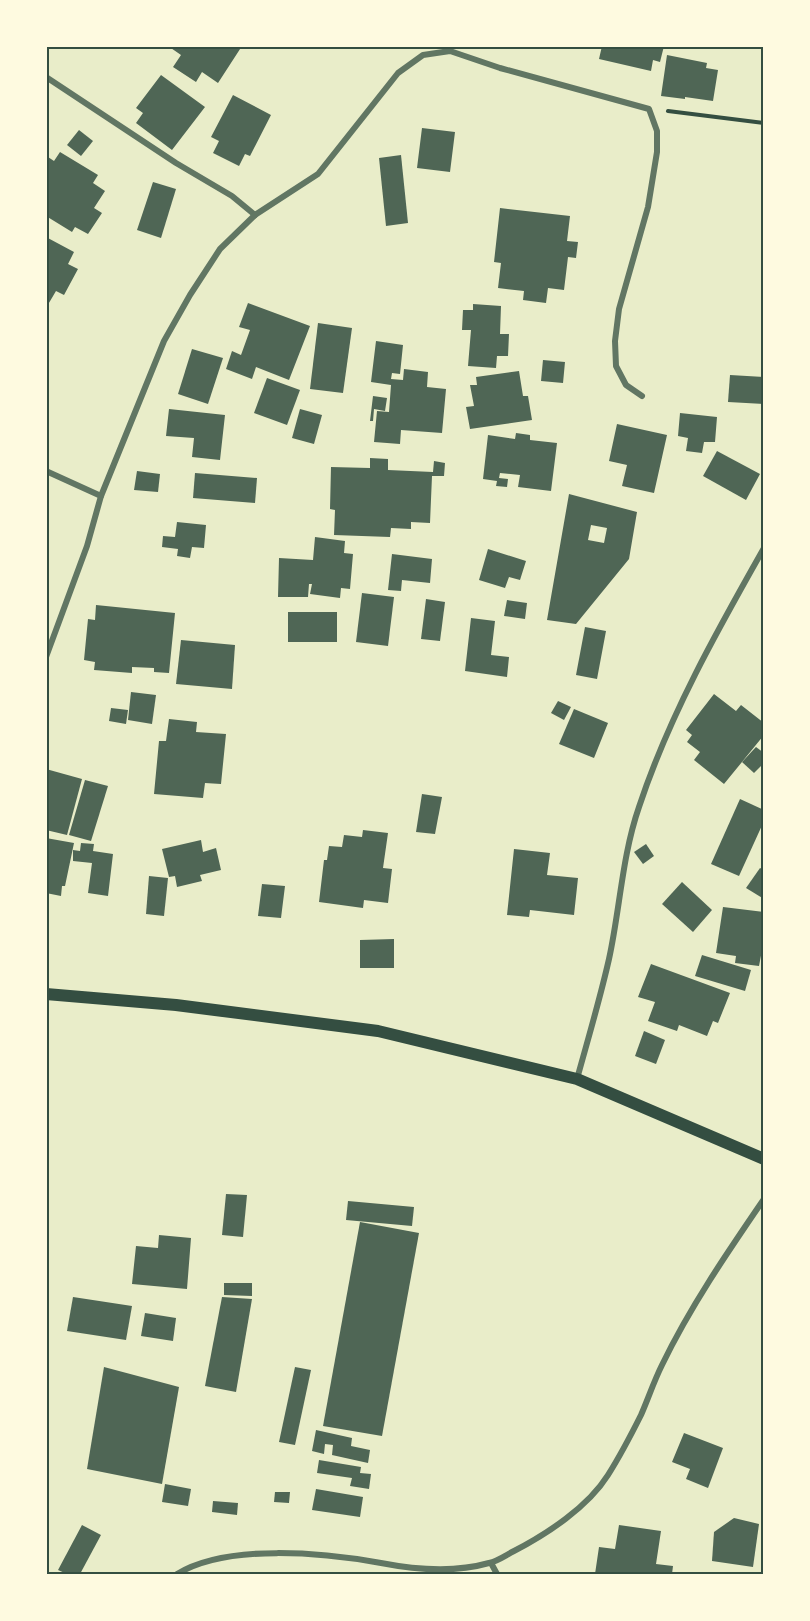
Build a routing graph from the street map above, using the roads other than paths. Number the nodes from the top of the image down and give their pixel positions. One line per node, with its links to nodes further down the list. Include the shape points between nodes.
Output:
1 (46, 77): 2 (street, via 232,196)
2 (255, 215): 3 (street, via 318,174 398,73 423,55 450,51 649,109 657,130 657,152 648,207 619,309 615,341 616,366 626,386); 5 (street, via 219,249 165,341)
3 (642, 396)
4 (46, 471): 5 (street)
5 (101, 496): 7 (street)
6 (764, 548): 9 (street, via 714,637 661,745 638,808 609,959)
7 (46, 657)
8 (47, 996): 9 (main road, via 176,1005 378,1031)
9 (577, 1078): 10 (main road)
10 (764, 1159)
11 (764, 1199): 12 (street, via 711,1277 678,1335 607,1477 578,1509 543,1536)
12 (491, 1563): 13 (street, via 452,1569 418,1568 351,1558 242,1554 190,1566); 14 (street)
13 (177, 1575)
14 (497, 1575)

